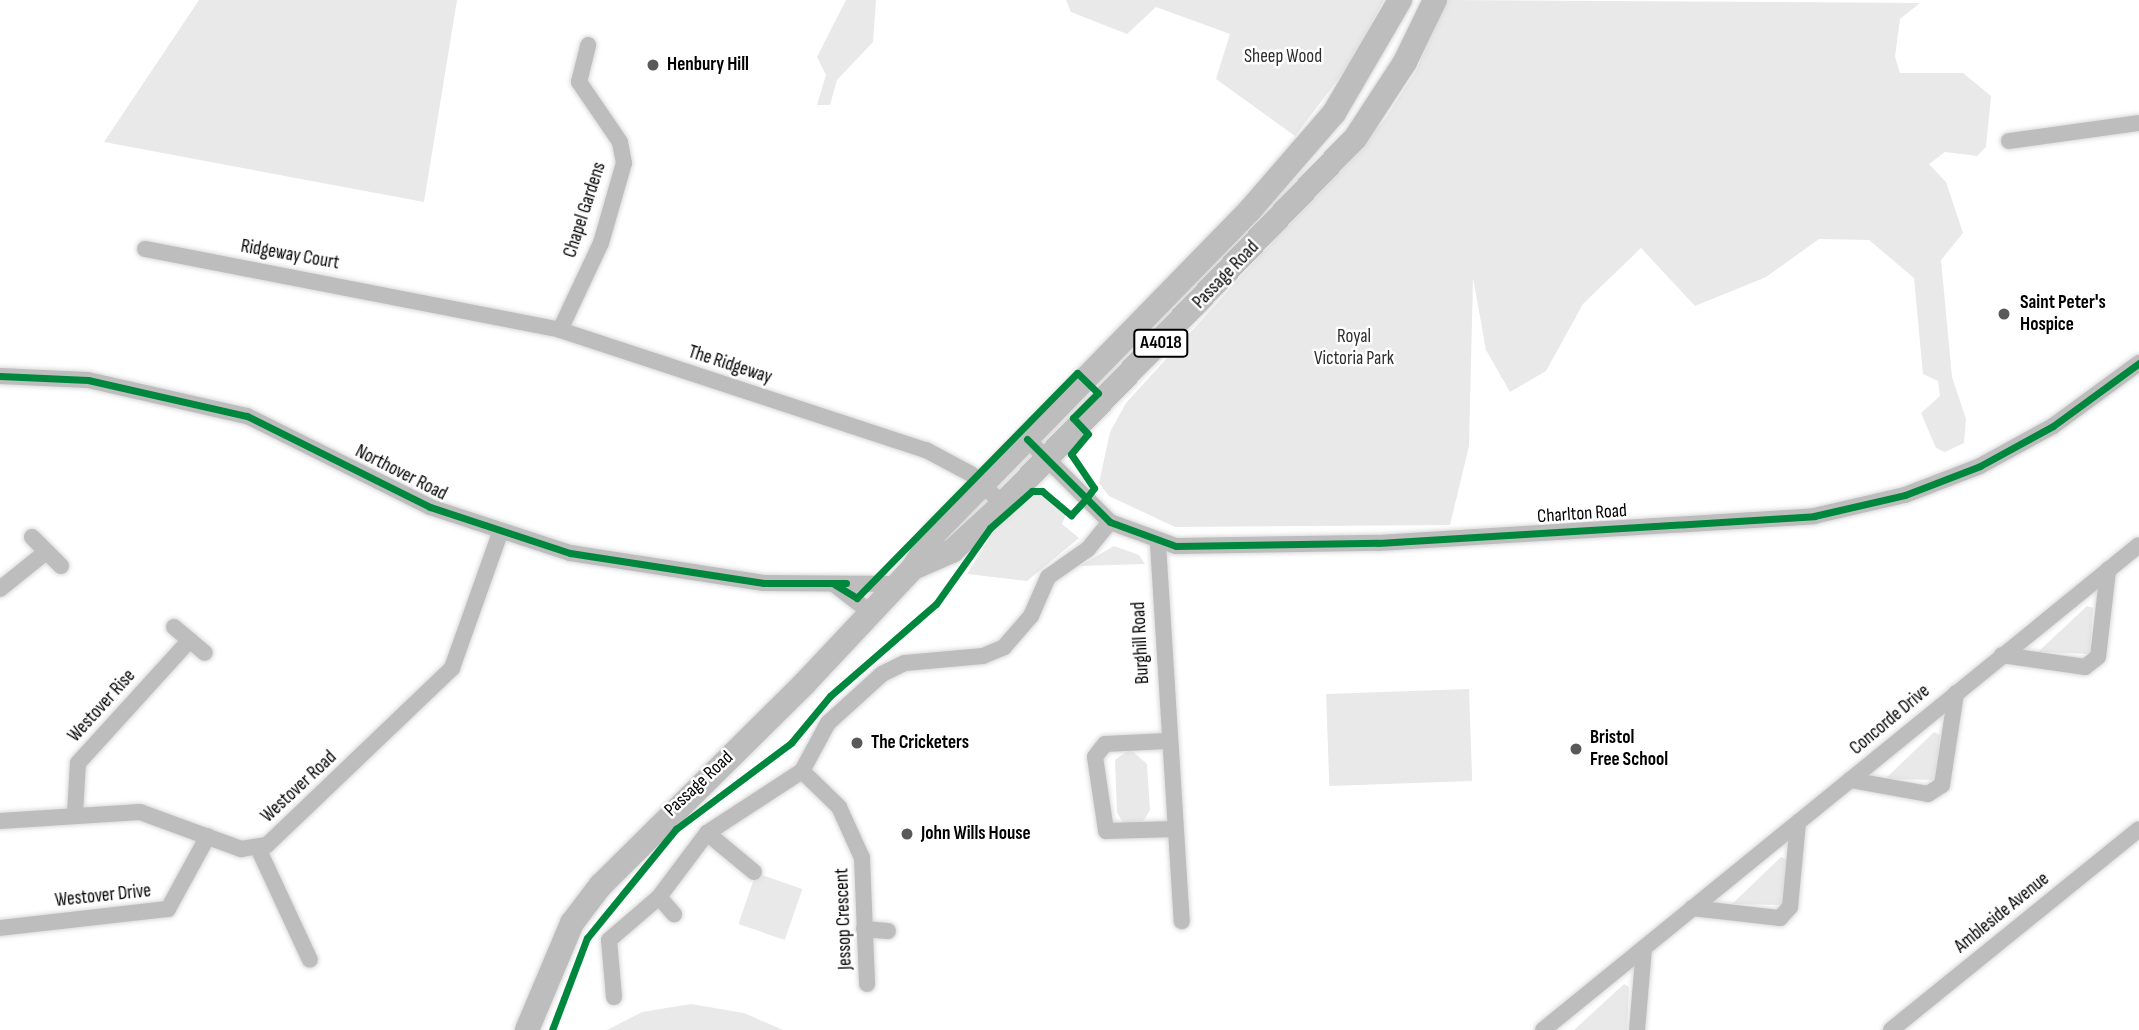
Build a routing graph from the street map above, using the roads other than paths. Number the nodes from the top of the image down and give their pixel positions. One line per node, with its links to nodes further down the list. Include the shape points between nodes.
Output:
1 (1400, 0): 11 (main road, Passage Road / A4018, via 1369,62 1327,121 1214,251)
2 (1435, 0): 12 (main road, Passage Road / A4018, via 1405,62 1356,137)
3 (588, 45): 8 (street, Chapel Gardens, via 575,66 583,95 620,142 624,163 601,243)
4 (2139, 123): 5 (street)
5 (2010, 141)
6 (145, 249): 7 (street, Ridgeway Court)
7 (428, 301): 8 (street, The Ridgeway)
8 (560, 330): 13 (street, The Ridgeway, via 926,450)
9 (2139, 363): 18 (street, Charlton Road, via 2053,426 1980,466 1905,495 1814,516 1378,542)
10 (0, 376): 16 (street, Northover Road, via 88,380 247,416 403,496)
11 (1027, 439): 12 (street, Charlton Road); 13 (main road, Passage Road / A4018)
12 (1048, 460): 14 (main road, Passage Road / A4018); 15 (street, Charlton Road)
13 (982, 486): 14 (street, The Ridgeway); 23 (main road, Passage Road / A4018, via 934,534)
14 (1003, 504): 23 (main road, Passage Road / A4018, via 952,551)
15 (1110, 522): 18 (street, Charlton Road); 33 (street, via 1088,548 1048,577 1031,616 1004,647 983,656 905,663 882,674 828,723)
16 (500, 533): 24 (street, Northover Road, via 632,566); 42 (street, Westover Road, via 452,668 274,841)
17 (32, 537): 20 (street)
18 (1158, 544): 32 (street, Burghill Road)
19 (2139, 545): 22 (street, Concorde Drive)
20 (46, 552): 21 (street); 25 (street)
21 (61, 566)
22 (2108, 570): 30 (street, Concorde Drive); 30 (street, via 2098,657 2085,667)
23 (905, 576): 24 (street, Northover Road); 26 (main road, Passage Road / A4018)
24 (835, 585): 26 (street)
25 (0, 589)
26 (870, 612): 55 (main road, Passage Road / A4018, via 601,885 572,923)
27 (174, 627): 28 (street)
28 (190, 640): 29 (street); 35 (street, Westover Rise, via 78,763)
29 (205, 653)
30 (2002, 655): 31 (street, Concorde Drive)
31 (1956, 693): 34 (street, Concorde Drive); 34 (street, Concorde Drive, via 1941,785 1928,794)
32 (1167, 741): 38 (street, Burghill Road); 38 (street, via 1105,744 1095,757 1106,831)
33 (802, 771): 40 (street); 49 (street, Jessop Crescent, via 839,807 858,845)
34 (1850, 780): 37 (street, Concorde Drive)
35 (75, 813): 36 (street, Westover Road); 41 (street, Westover Road, via 140,812)
36 (0, 821)
37 (1798, 822): 45 (street, Concorde Drive); 45 (street, via 1790,907 1780,918)
38 (1175, 829): 47 (street, Burghill Road)
39 (2139, 829): 58 (street, Ambleside Avenue)
40 (707, 833): 43 (street); 44 (street)
41 (208, 836): 42 (street, Westover Road); 48 (street, Westover Drive, via 168,909)
42 (258, 848): 52 (street)
43 (754, 872)
44 (659, 897): 46 (street); 54 (street, via 609,940)
45 (1692, 908): 51 (street, Concorde Drive)
46 (674, 914)
47 (1182, 921)
48 (0, 928)
49 (864, 929): 50 (street); 53 (street, Jessop Crescent)
50 (888, 930)
51 (1644, 949): 56 (street, Concorde Drive); 57 (street)
52 (310, 960)
53 (867, 984)
54 (614, 997)
55 (527, 1030)
56 (1543, 1030)
57 (1637, 1030)
58 (1891, 1030)

